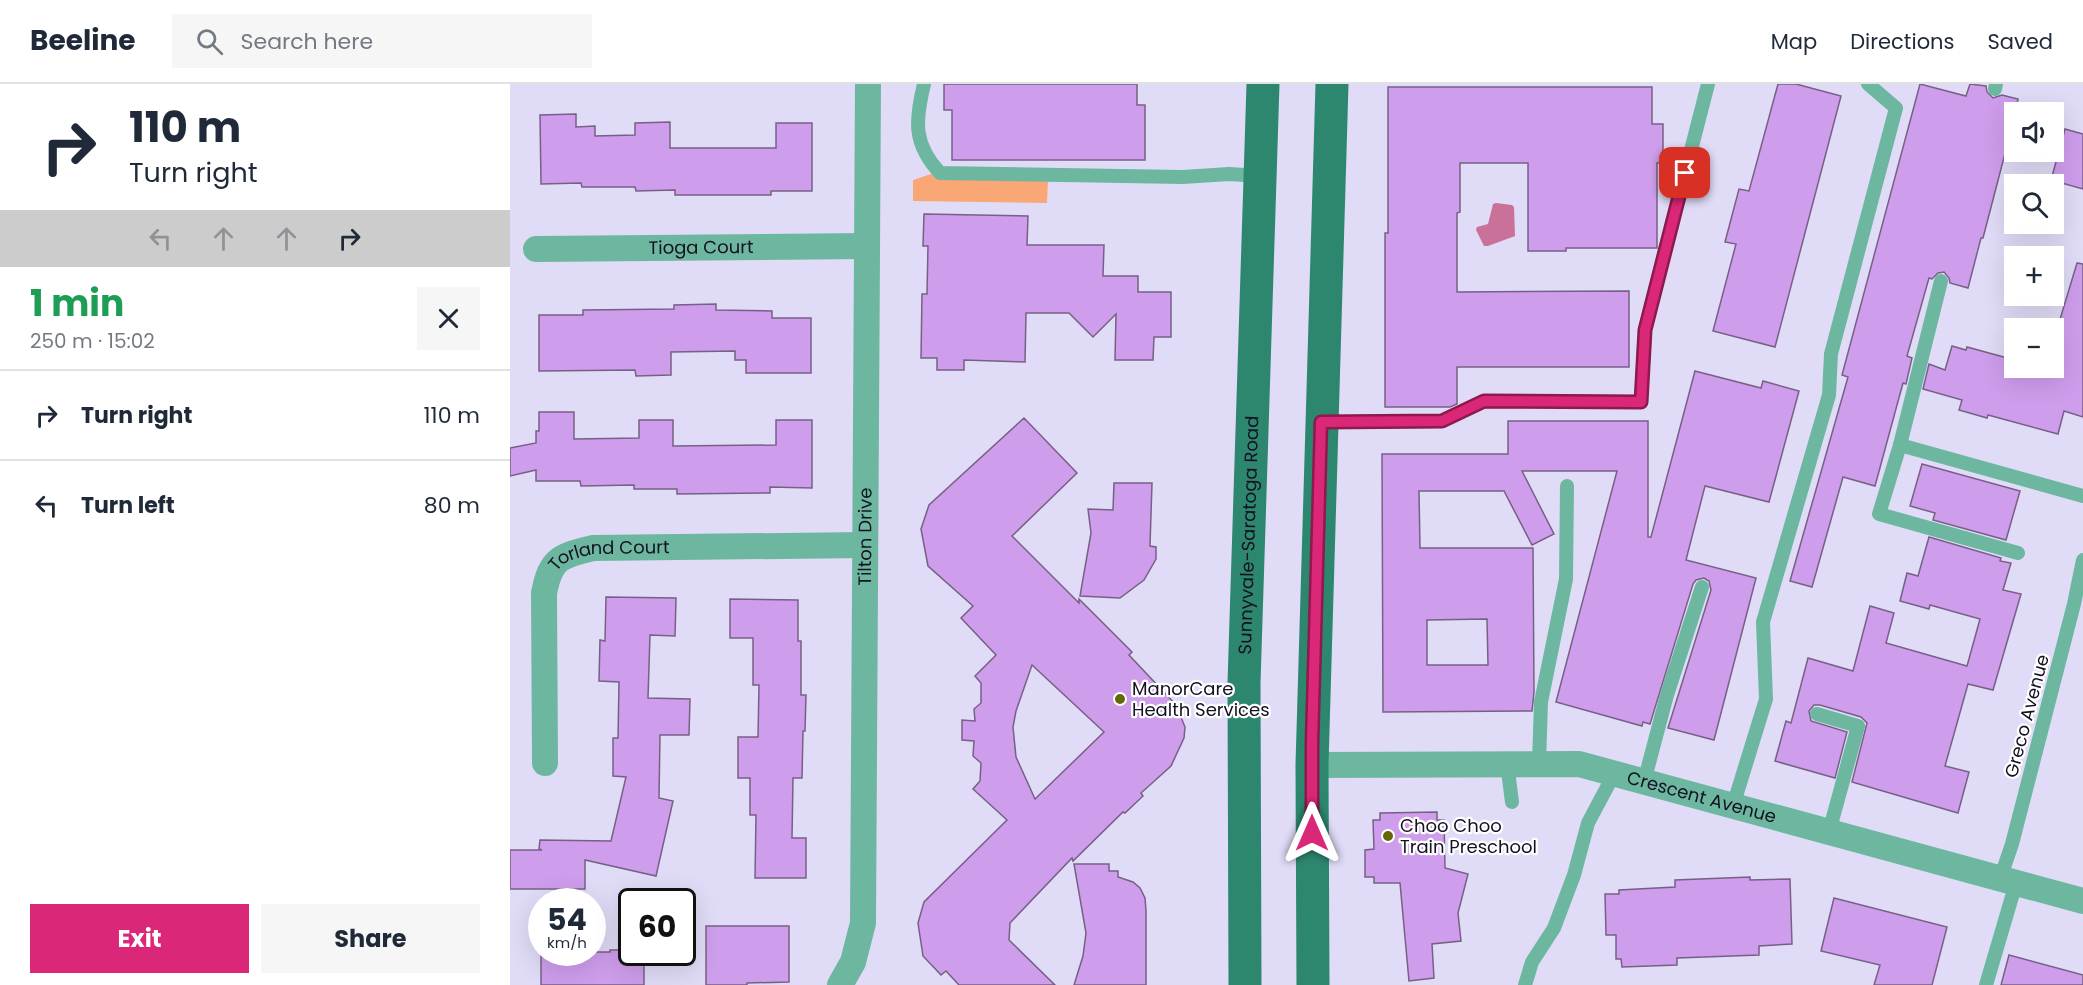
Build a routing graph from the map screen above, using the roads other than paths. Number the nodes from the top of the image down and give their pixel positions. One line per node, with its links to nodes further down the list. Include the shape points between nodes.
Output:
1 (868, 84): 8 (street, Tilton Drive)
2 (924, 84): 7 (lane, via 917,118 920,143 940,173)
3 (1263, 84): 7 (main road, Sunnyvale-Saratoga Road)
4 (1332, 84): 11 (main road)
5 (1708, 84): 11 (lane, via 1645,330 1641,402 1484,401 1442,421)
6 (1868, 84): 27 (lane, via 1896,108 1831,354 1829,395 1763,622 1766,699)
7 (1260, 176): 32 (main road, Sunnyvale-Saratoga Road, via 1244,682)
8 (867, 246): 9 (street, Tioga Court); 15 (street, Tilton Drive)
9 (536, 249)
10 (1941, 281): 12 (lane)
11 (1321, 422): 23 (main road)
12 (1900, 445): 14 (lane); 16 (lane, via 1879,514)
13 (1567, 486): 22 (lane, via 1566,579 1541,702)
14 (2083, 496)
15 (865, 545): 20 (street, Torland Court, via 593,548 566,554 548,572 544,593); 31 (street, Tilton Drive, via 863,923 853,962)
16 (2018, 553)
17 (2083, 560): 29 (lane, Greco Avenue, via 2012,844)
18 (1702, 587): 25 (lane, via 1666,695)
19 (1817, 714): 28 (lane, via 1858,726)
20 (545, 763)
21 (1507, 763): 22 (street, Crescent Avenue); 23 (street, Crescent Avenue); 26 (lane)
22 (1539, 764): 24 (street, Crescent Avenue, via 1579,764)
23 (1312, 765): 33 (main road)
24 (1614, 774): 25 (street, Crescent Avenue); 34 (lane, via 1588,823 1554,928 1532,962)
25 (1644, 782): 27 (street, Crescent Avenue)
26 (1512, 802)
27 (1733, 806): 28 (street, Crescent Avenue)
28 (1829, 832): 29 (street, Crescent Avenue)
29 (2008, 881): 30 (street, Crescent Avenue); 35 (lane, Greco Avenue)
30 (2083, 901)
31 (840, 985)
32 (1245, 985)
33 (1313, 985)
34 (1525, 985)
35 (1986, 985)

